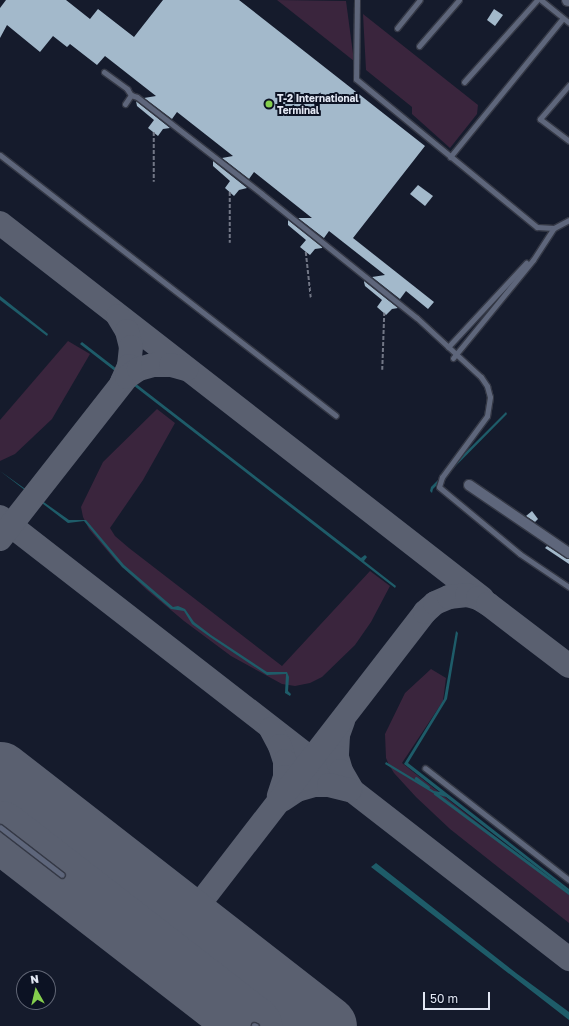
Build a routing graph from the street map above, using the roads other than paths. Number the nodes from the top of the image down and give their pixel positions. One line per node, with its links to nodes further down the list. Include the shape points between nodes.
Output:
1 (357, 0): 17 (lane, via 356,79)
2 (420, 0): 8 (lane)
3 (459, 0): 9 (lane)
4 (538, 0): 11 (lane)
5 (541, 0): 6 (lane)
6 (563, 18): 7 (lane); 17 (lane)
7 (569, 23)
8 (397, 28)
9 (419, 46)
10 (104, 72): 13 (lane)
11 (464, 82)
12 (569, 85): 15 (lane, via 540,120)
13 (131, 95): 14 (lane); 22 (lane, via 137,97 262,194 416,318)
14 (125, 104)
15 (569, 141)
16 (0, 155): 23 (lane)
17 (450, 157): 19 (lane, via 537,227)
18 (569, 220): 19 (lane)
19 (554, 228): 22 (lane, via 533,260)
20 (526, 264): 21 (lane)
21 (448, 347)
22 (454, 356): 26 (lane, via 484,381 489,391 490,407 484,422 442,477 439,487 520,554)
23 (336, 416)
24 (469, 485): 25 (street)
25 (569, 553)
26 (569, 587)
27 (425, 768): 30 (lane)
28 (0, 827): 29 (lane)
29 (62, 875)
30 (569, 880)

